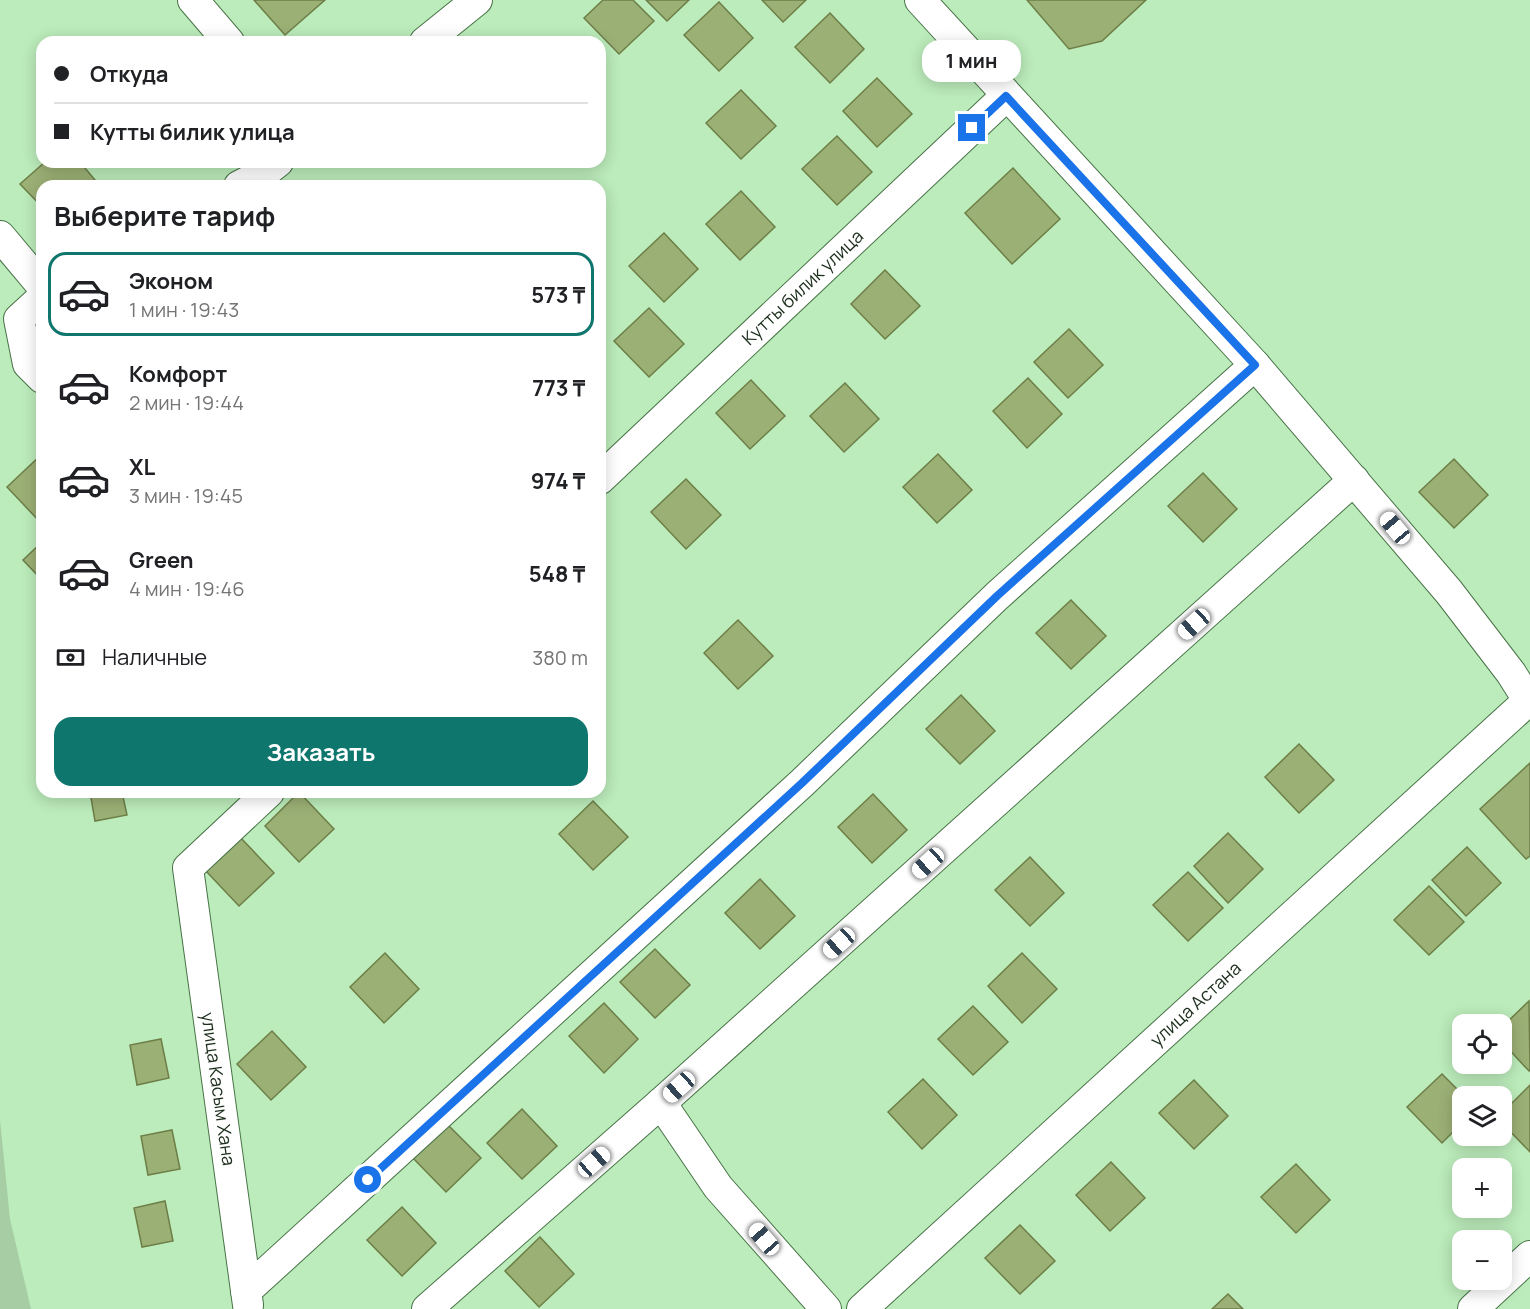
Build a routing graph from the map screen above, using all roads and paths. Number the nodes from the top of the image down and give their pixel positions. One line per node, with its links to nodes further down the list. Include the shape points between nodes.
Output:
1 (193, 0): 4 (street)
2 (477, 0): 5 (street)
3 (920, 0): 6 (street)
4 (224, 36)
5 (432, 36)
6 (1006, 96): 13 (street); 15 (street, Кутты билик улица)
7 (270, 168): 8 (street)
8 (251, 180)
9 (0, 236): 10 (street)
10 (36, 279)
11 (36, 303): 12 (street)
12 (9, 327): 14 (street)
13 (1255, 365): 16 (street); 21 (street, via 997,596)
14 (36, 372)
15 (606, 473)
16 (1354, 480): 17 (street, via 1449,592); 19 (street)
17 (1529, 699): 24 (street, улица Астана)
18 (263, 798): 21 (street, улица Касым Хана, via 188,868)
19 (661, 1103): 22 (street); 23 (street, via 718,1187)
20 (1530, 1256): 25 (street)
21 (247, 1300)
22 (427, 1309)
23 (826, 1309)
24 (862, 1309)
25 (1473, 1309)

